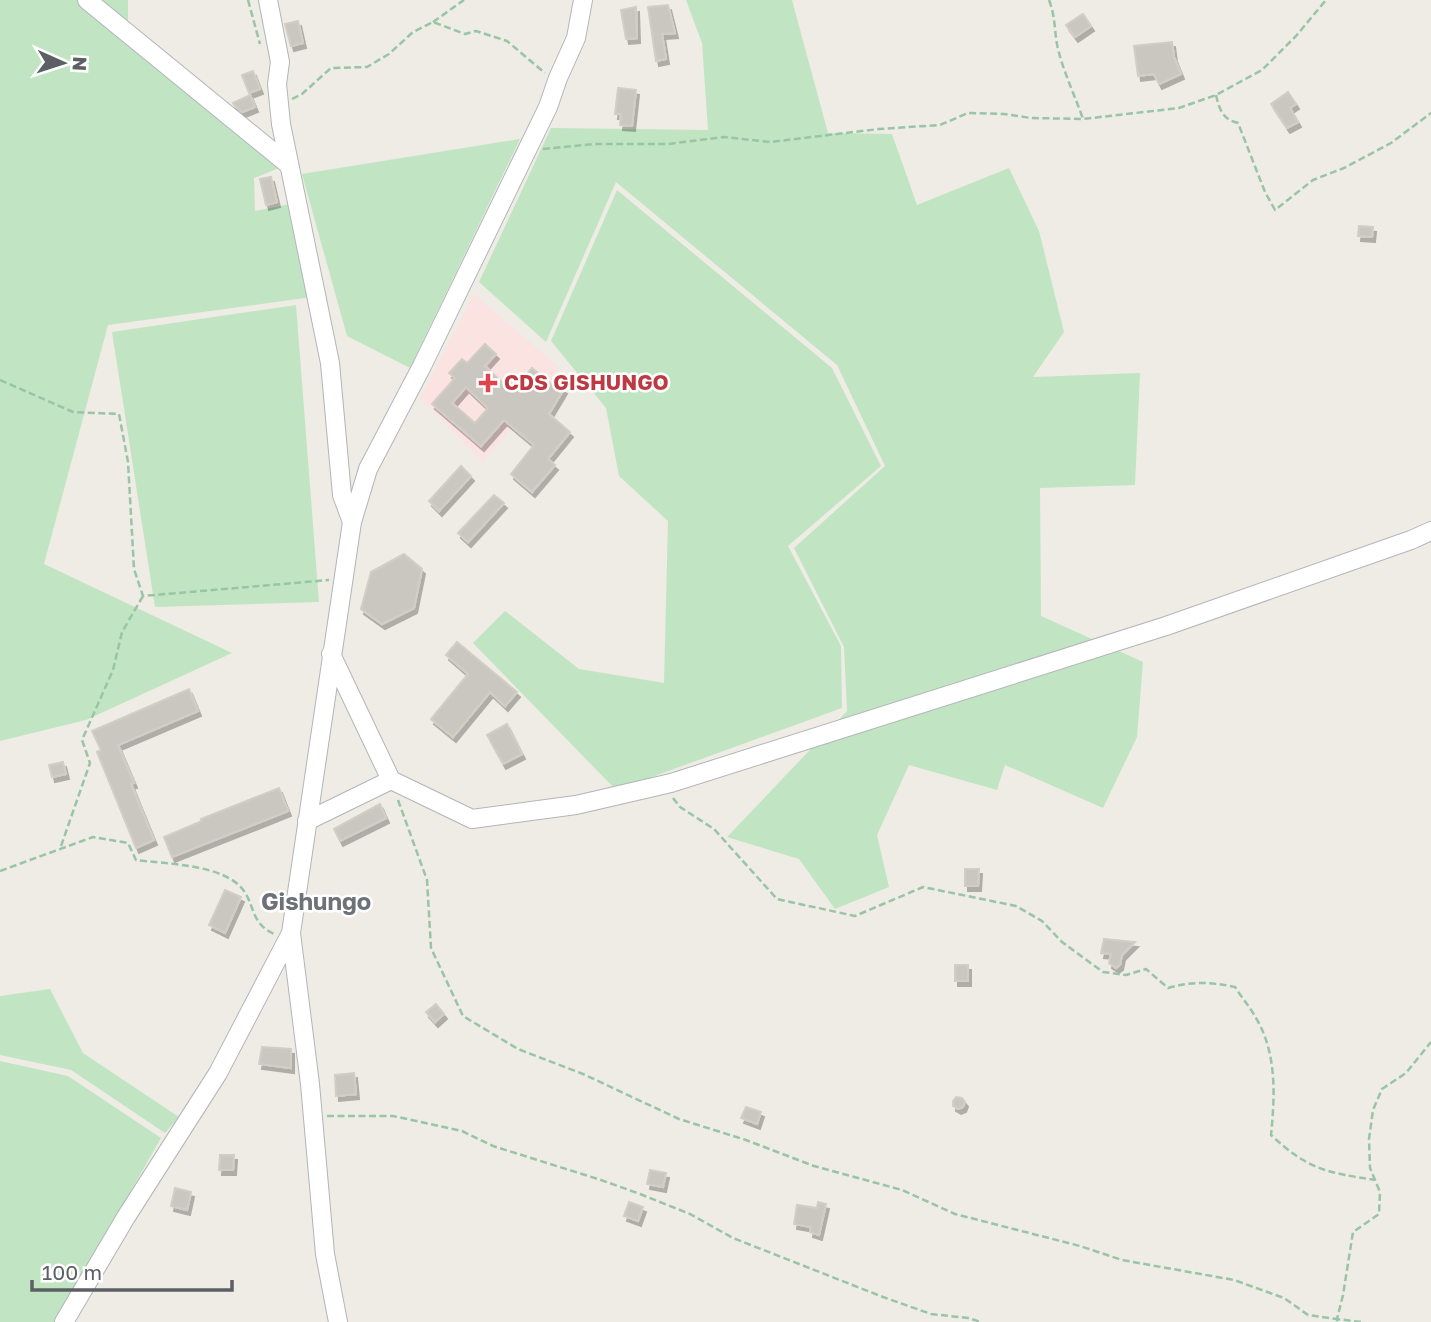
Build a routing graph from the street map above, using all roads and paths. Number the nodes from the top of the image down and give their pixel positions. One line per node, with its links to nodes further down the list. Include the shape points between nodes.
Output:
1 (88, 0): 14 (street)
2 (268, 0): 10 (street, via 280,62)
3 (464, 0): 7 (path)
4 (583, 0): 8 (street, via 576,38)
5 (1049, 0): 12 (path, via 1062,64)
6 (1326, 0): 9 (path, via 1262,70)
7 (433, 23): 8 (path, via 507,41 547,75); 10 (path, via 413,32 367,67 331,68 302,94)
8 (558, 78): 13 (street)
9 (1216, 95): 11 (path, via 1220,110 1238,123 1275,210 1313,180 1391,143); 12 (path, via 1179,108)
10 (280, 104): 14 (street)
11 (1431, 113)
12 (1083, 119): 13 (path, via 968,113 940,125 770,142 724,137)
13 (526, 151): 16 (street, via 368,469)
14 (289, 164): 16 (street, via 330,363 342,495)
15 (0, 380): 19 (path, via 73,412 119,414 128,462 134,569)
16 (352, 522): 18 (street)
17 (1431, 531): 22 (street, via 1166,626)
18 (343, 578): 19 (path); 20 (street)
19 (143, 596): 24 (path, via 122,632 113,670 82,740 90,763)
20 (331, 654): 21 (street); 23 (street)
21 (391, 780): 22 (street, via 472,819 576,805); 23 (street); 30 (path, via 427,880 431,948 463,1016 518,1049 583,1073 679,1119 902,1191 955,1214 1122,1259 1234,1280 1284,1298 1308,1315)
22 (663, 785): 29 (path, via 680,807 714,829 777,899 855,916 923,887 1016,906 1042,921 1103,972 1126,975 1146,969 1168,988 1208,981 1235,987 1257,1019 1271,1055 1275,1101 1271,1135 1314,1168)
23 (307, 821): 26 (street)
24 (60, 848): 25 (path); 26 (path, via 93,837 128,843 136,860 212,871 244,890 265,930 278,936)
25 (0, 871)
26 (291, 933): 28 (street); 31 (street, via 218,1073)
27 (1431, 1042): 29 (path, via 1406,1073 1382,1089 1373,1110 1369,1139)
28 (313, 1116): 32 (street, via 325,1254); 33 (path, via 393,1116 462,1131 492,1146 640,1194 733,1238 883,1297 931,1314)
29 (1375, 1180): 30 (path, via 1380,1192 1379,1214 1353,1232)
30 (1337, 1321): 34 (path)
31 (64, 1322)
32 (338, 1322)
33 (981, 1322)
34 (1361, 1322)

